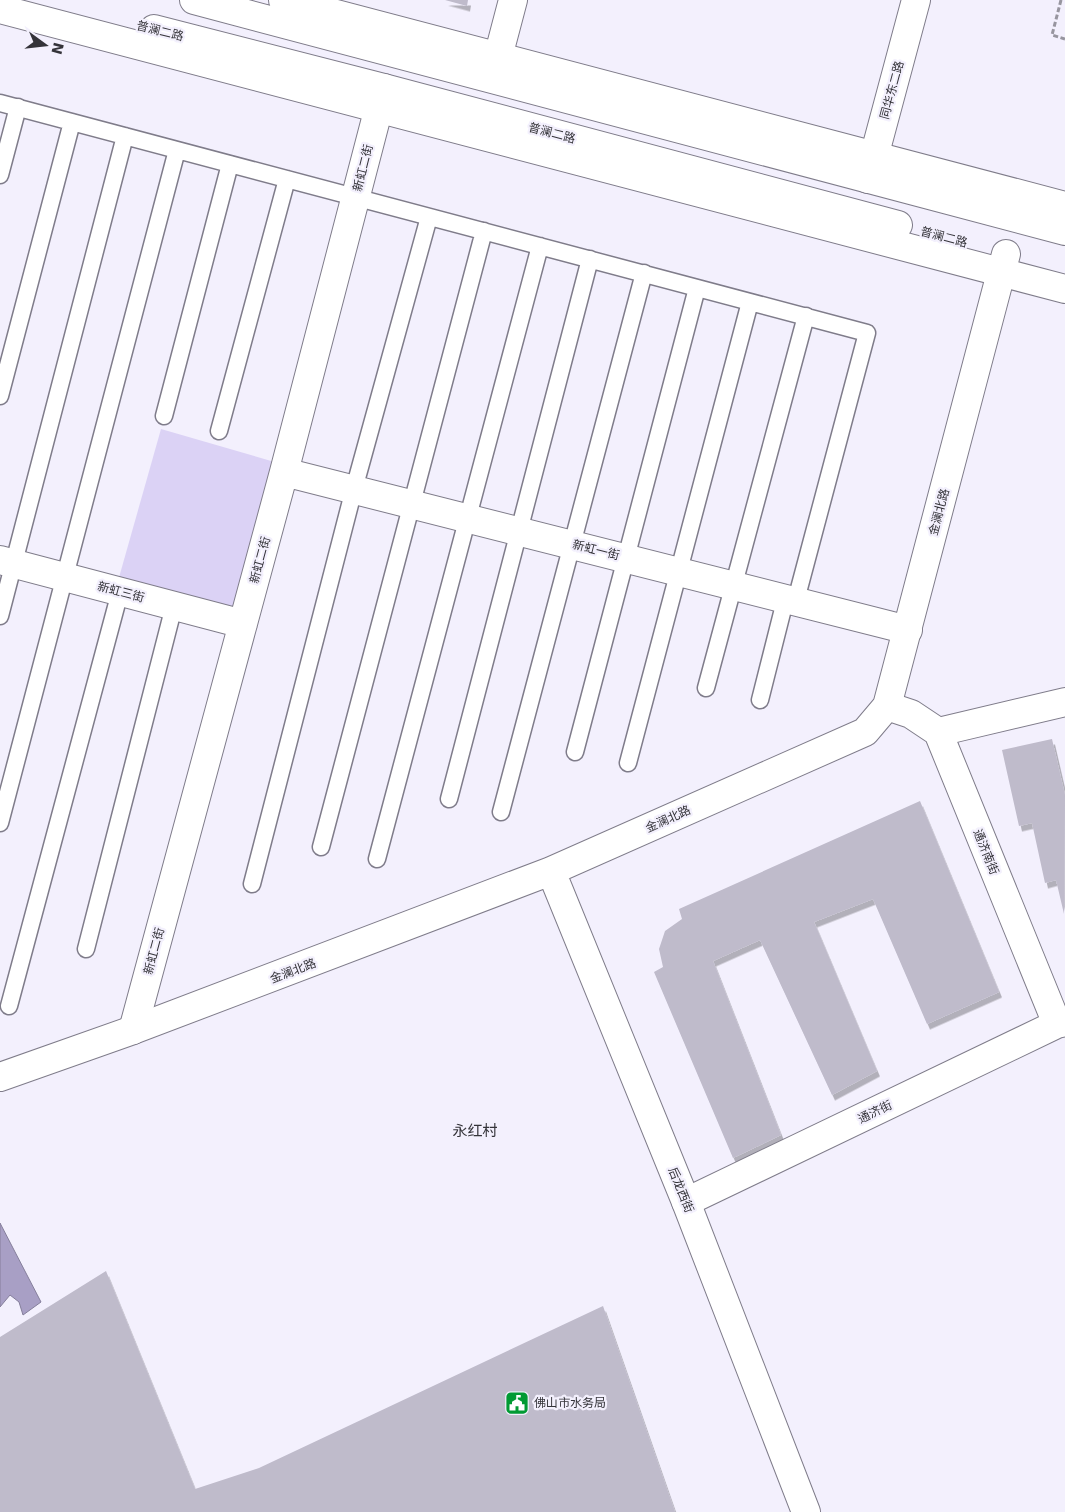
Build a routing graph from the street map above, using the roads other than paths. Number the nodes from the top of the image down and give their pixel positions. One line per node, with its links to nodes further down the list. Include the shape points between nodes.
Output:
1 (39, 0): 8 (street, 普澜二路)
2 (194, 0): 15 (street)
3 (282, 0): 7 (street)
4 (513, 0): 7 (street)
5 (916, 0): 15 (street, 同华东二路)
6 (0, 9): 8 (street)
7 (498, 57): 15 (street)
8 (382, 98): 18 (street, 新虹二街); 25 (street, 普澜二路)
9 (0, 103): 10 (lane)
10 (18, 107): 11 (lane); 16 (lane)
11 (72, 122): 12 (lane); 32 (lane)
12 (125, 136): 13 (lane); 42 (lane)
13 (178, 150): 14 (lane); 44 (lane)
14 (230, 164): 17 (lane); 33 (lane)
15 (871, 167): 19 (street); 22 (street)
16 (0, 175)
17 (287, 179): 18 (lane); 34 (lane)
18 (356, 197): 20 (lane); 35 (street, 新虹二街)
19 (1065, 206)
20 (428, 217): 21 (lane); 36 (lane)
21 (484, 231): 23 (lane); 37 (lane)
22 (1065, 231)
23 (540, 246): 24 (lane); 38 (lane)
24 (590, 259): 27 (lane); 39 (lane)
25 (1004, 263): 26 (street, 普澜二路); 29 (street); 51 (street, 金澜北路)
26 (1065, 270)
27 (644, 274): 28 (lane); 40 (lane)
28 (697, 288): 30 (lane); 41 (lane)
29 (1065, 289)
30 (750, 302): 31 (lane); 43 (lane)
31 (806, 316): 45 (lane); 47 (lane, via 867,333)
32 (0, 396)
33 (164, 416)
34 (219, 431)
35 (284, 472): 36 (street, 新虹一街); 50 (street, 新虹二街)
36 (354, 489): 37 (street, 新虹一街); 65 (lane)
37 (411, 503): 38 (street, 新虹一街); 62 (lane)
38 (468, 518): 39 (street, 新虹一街); 63 (lane)
39 (518, 530): 40 (street, 新虹一街); 59 (lane)
40 (573, 544): 41 (street, 新虹一街); 60 (lane)
41 (626, 557): 43 (street, 新虹一街); 57 (lane)
42 (7, 562): 44 (street, 新虹三街); 49 (lane)
43 (679, 570): 45 (street, 新虹一街); 58 (lane)
44 (65, 577): 46 (street, 新虹三街); 61 (lane)
45 (734, 584): 47 (street, 新虹一街); 52 (lane)
46 (120, 592): 48 (street, 新虹三街); 67 (lane)
47 (791, 599): 51 (street, 新虹一街); 53 (lane)
48 (174, 606): 50 (street, 新虹三街); 66 (lane)
49 (0, 616)
50 (243, 624): 69 (street, 新虹二街)
51 (908, 630): 55 (street, 金澜北路)
52 (706, 688)
53 (760, 700)
54 (1065, 702): 56 (street)
55 (887, 706): 56 (street, via 912,714); 64 (street, 金澜北路, via 865,732)
56 (938, 732): 68 (street, 通济南街)
57 (575, 752)
58 (628, 763)
59 (449, 799)
60 (501, 812)
61 (0, 823)
62 (321, 847)
63 (377, 859)
64 (551, 871): 69 (street, 金澜北路); 71 (street, 后龙西街)
65 (252, 884)
66 (86, 949)
67 (9, 1006)
68 (1061, 1023): 71 (street, 通济街)
69 (133, 1030): 70 (street, 金澜北路)
70 (0, 1077)
71 (686, 1202): 72 (street, 后龙西街)
72 (806, 1512)

